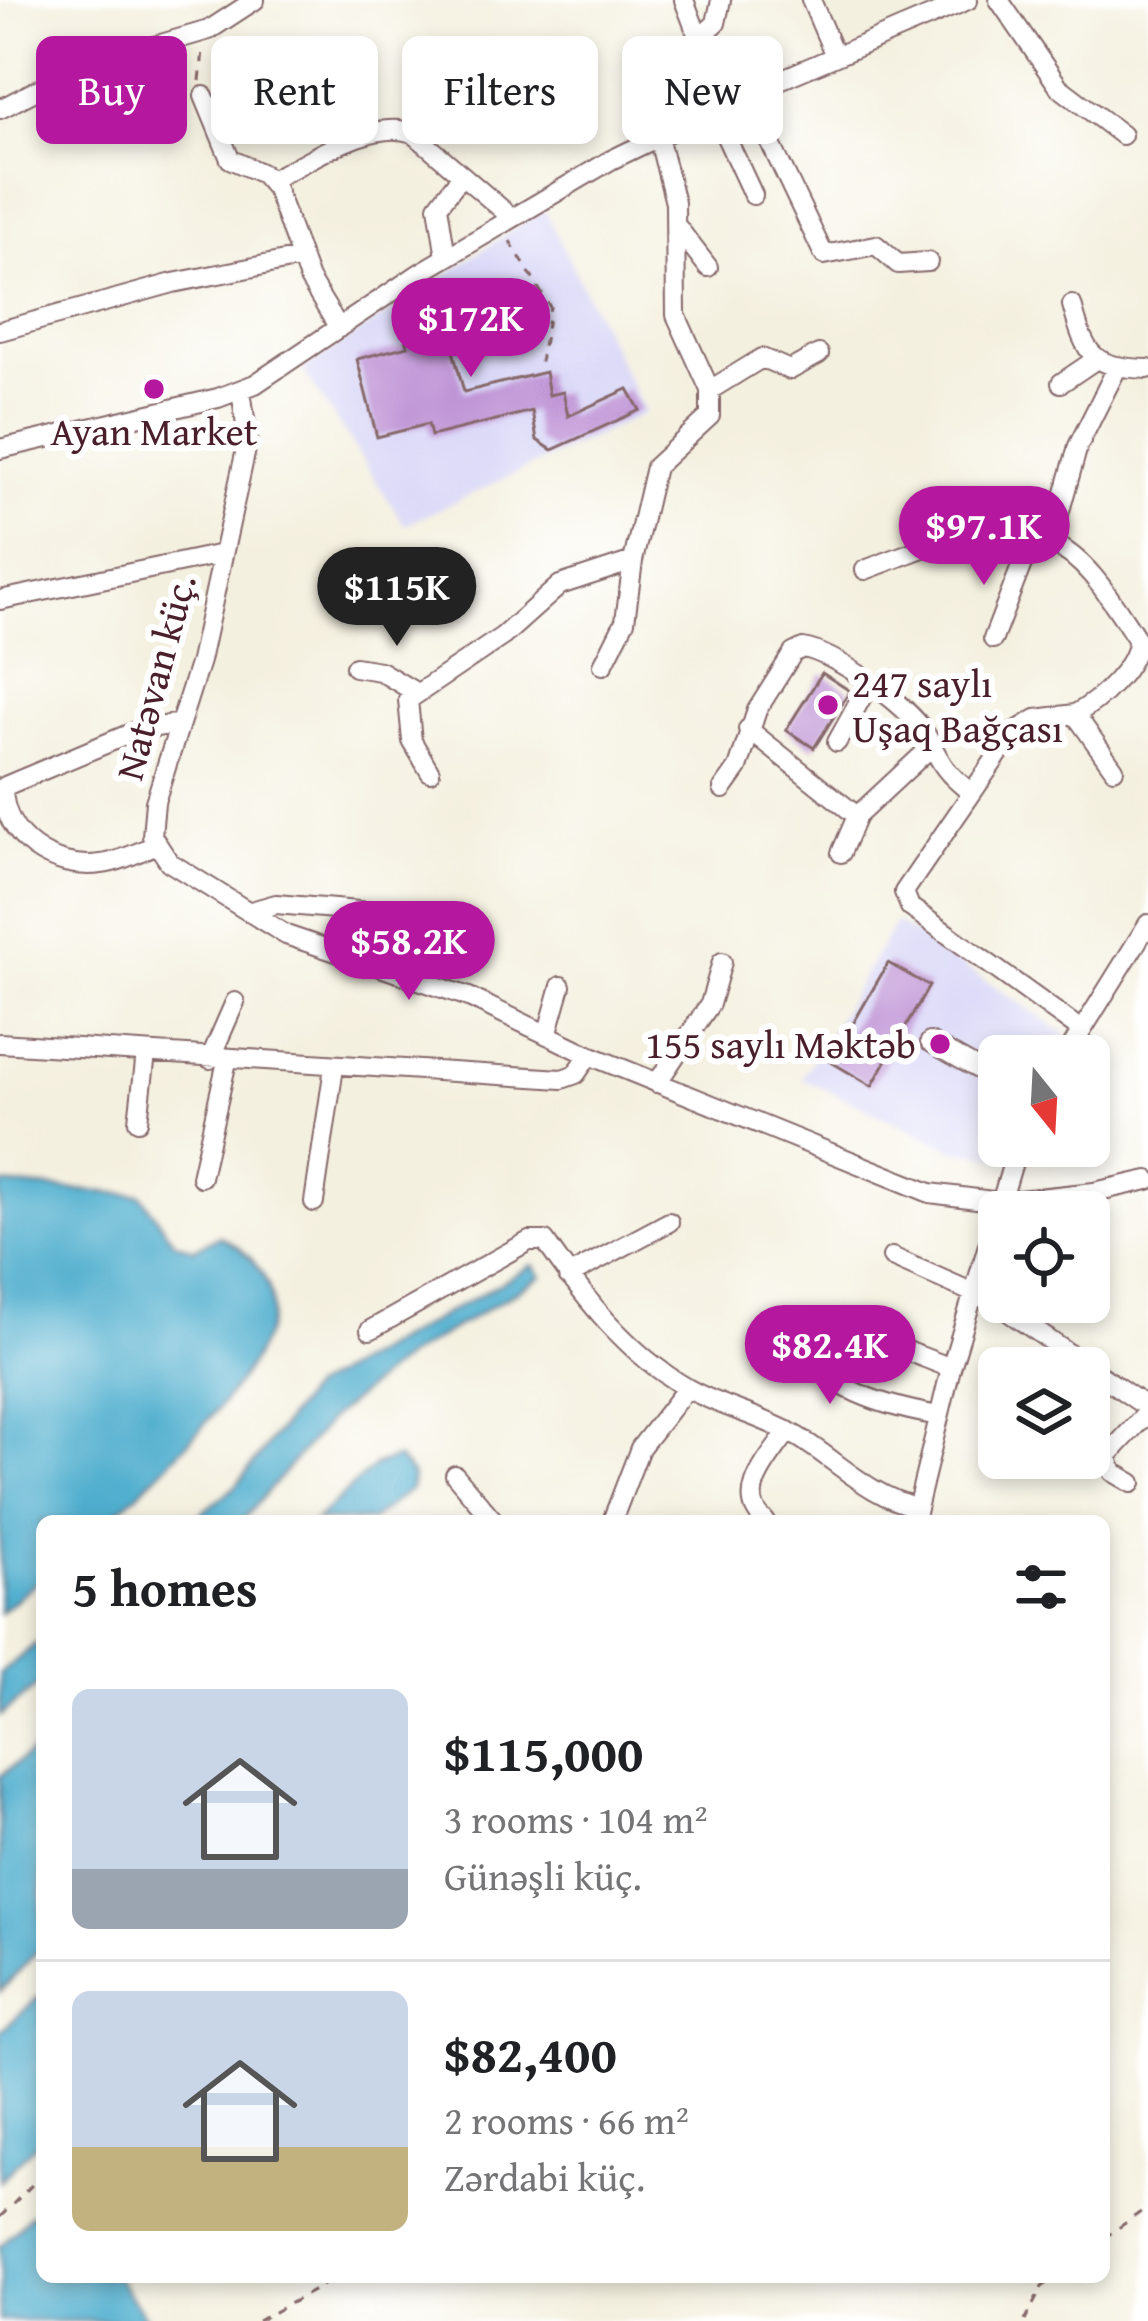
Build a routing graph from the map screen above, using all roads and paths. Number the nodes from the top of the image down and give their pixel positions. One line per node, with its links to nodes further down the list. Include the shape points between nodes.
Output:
1 (255, 0): 9 (street)
2 (684, 0): 7 (street)
3 (721, 0): 8 (street, via 716,23)
4 (811, 0): 11 (street)
5 (968, 0): 11 (street)
6 (1000, 0): 17 (street, via 1059,87)
7 (701, 36)
8 (702, 36)
9 (187, 37)
10 (206, 44): 15 (path, via 198,60)
11 (836, 56): 12 (street)
12 (783, 79)
13 (36, 90): 16 (street)
14 (187, 96): 15 (path)
15 (204, 96): 23 (street, via 230,159)
16 (0, 109)
17 (1121, 135)
18 (643, 144): 25 (street)
19 (661, 144): 26 (street)
20 (733, 144): 24 (street)
21 (771, 144): 29 (street, via 824,255 866,244 898,265)
22 (462, 175): 23 (street, via 399,128); 25 (street); 27 (street, via 437,206)
23 (270, 180): 28 (street)
24 (753, 195)
25 (505, 220): 27 (street); 36 (path, via 550,307)
26 (677, 228): 30 (street); 41 (street, via 676,314)
27 (446, 257): 32 (street)
28 (300, 258): 32 (street); 33 (street)
29 (928, 262)
30 (708, 267)
31 (1072, 305): 35 (street)
32 (339, 328): 40 (street)
33 (0, 331)
34 (819, 354): 41 (street, via 790,370 763,358)
35 (1095, 360): 37 (street); 39 (street)
36 (540, 362)
37 (1117, 368): 38 (street); 44 (street, via 1078,446)
38 (1148, 369)
39 (1061, 383)
40 (242, 390): 42 (street); 46 (street, Natəvan küç., via 248,440)
41 (710, 390): 48 (street, via 710,416 655,467)
42 (0, 448)
43 (926, 500): 45 (street)
44 (1051, 543): 47 (street); 56 (street, via 1083,562 1137,639 1105,693)
45 (933, 544): 47 (street); 49 (street)
46 (222, 554): 50 (street); 57 (street, Natəvan küç.)
47 (1025, 556): 51 (street)
48 (633, 561): 52 (street, via 628,608); 55 (street, via 560,585 453,674)
49 (865, 570)
50 (0, 600)
51 (993, 639)
52 (603, 665)
53 (355, 667): 55 (street)
54 (869, 684): 58 (street, via 803,648); 59 (street); 60 (street, via 913,718)
55 (416, 692): 62 (street, via 408,700 408,728)
56 (1075, 714): 61 (street); 64 (street, via 1022,724)
57 (179, 723): 65 (street, via 136,731 10,781); 67 (street, Natəvan küç., via 157,793)
58 (748, 729): 63 (street); 66 (street)
59 (837, 742)
60 (930, 748): 64 (street); 66 (street)
61 (1114, 769)
62 (430, 772)
63 (723, 789)
64 (969, 791): 75 (street, via 907,884 905,900)
65 (3, 811): 67 (street, via 21,837 56,861 106,864)
66 (857, 816): 68 (street)
67 (155, 845): 69 (street, via 169,862)
68 (841, 853)
69 (251, 911): 70 (street, via 276,904); 76 (street, via 286,935 424,979)
70 (464, 920)
71 (1148, 924): 75 (street)
72 (722, 962): 85 (street, via 710,1004)
73 (561, 986): 76 (street)
74 (235, 1002): 82 (street)
75 (1081, 1030): 77 (street)
76 (547, 1035): 81 (street)
77 (1078, 1035)
78 (930, 1042): 84 (street)
79 (0, 1043): 80 (street)
80 (146, 1054): 82 (street); 86 (street)
81 (589, 1055): 83 (street, via 562,1079); 85 (street)
82 (218, 1060): 83 (street); 87 (street)
83 (334, 1067): 91 (street)
84 (978, 1069)
85 (657, 1083): 90 (street, via 930,1193)
86 (138, 1121)
87 (201, 1177)
88 (1148, 1180): 89 (street)
89 (1098, 1191)
90 (978, 1199)
91 (314, 1202)
92 (669, 1222): 94 (street)
93 (892, 1257): 96 (street)
94 (568, 1276): 98 (street, via 544,1241 529,1241); 103 (street, via 608,1324)
95 (978, 1281): 96 (street)
96 (975, 1292): 100 (street); 101 (street)
97 (792, 1320): 105 (street, via 800,1352 818,1368 880,1404)
98 (370, 1330)
99 (868, 1336): 101 (street)
100 (1053, 1347)
101 (951, 1368): 105 (street)
102 (1110, 1385): 104 (street)
103 (687, 1388): 106 (street); 111 (street, via 640,1448)
104 (1148, 1410): 108 (street, via 1107,1456 1113,1472)
105 (939, 1416): 109 (street)
106 (788, 1431): 109 (street); 112 (street, via 751,1488)
107 (455, 1475): 110 (street)
108 (1132, 1483)
109 (916, 1514)
110 (489, 1515)
111 (615, 1515)
112 (761, 1515)
113 (36, 2181): 115 (path)
114 (1148, 2207): 116 (path)
115 (0, 2217)
116 (1110, 2234)
117 (327, 2283): 119 (path)
118 (1048, 2283): 120 (path)
119 (258, 2321)
120 (1025, 2321)

